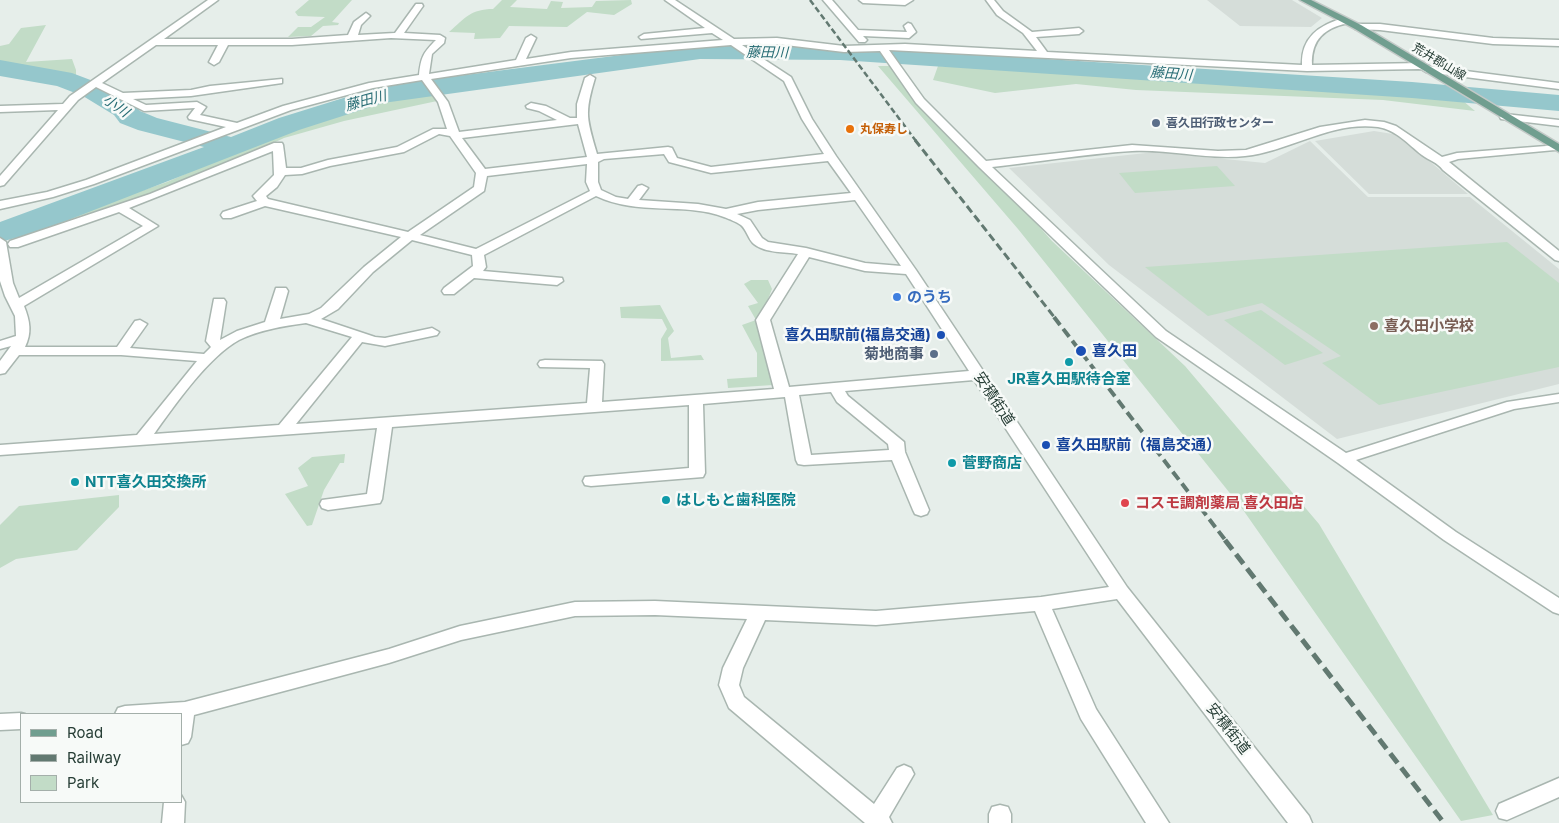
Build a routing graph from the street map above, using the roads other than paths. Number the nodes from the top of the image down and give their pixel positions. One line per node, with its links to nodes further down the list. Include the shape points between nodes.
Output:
1 (214, 0): 22 (street)
2 (669, 0): 13 (street, 安積街道)
3 (827, 0): 15 (street)
4 (864, 0): 5 (street)
5 (909, 0)
6 (990, 0): 17 (street)
7 (1304, 0): 10 (main road, 荒井郡山線)
8 (419, 6): 16 (street)
9 (366, 16): 19 (street, via 357,24)
10 (1345, 21): 12 (main road, 荒井郡山線); 30 (street, via 1330,23 1319,31 1306,56)
11 (908, 26): 15 (street, via 912,32 909,35)
12 (1358, 28): 24 (street, via 1380,27 1494,41); 31 (main road, 荒井郡山線)
13 (716, 30): 18 (street); 23 (street, 安積街道)
14 (1079, 31): 17 (street)
15 (856, 33): 25 (street)
16 (398, 35): 19 (street); 32 (street, via 441,39 428,53)
17 (1029, 35): 27 (street)
18 (644, 37)
19 (352, 38): 21 (street, via 292,42)
20 (531, 38): 29 (street)
21 (225, 41): 22 (street); 28 (street)
22 (156, 42): 36 (street)
23 (736, 42): 25 (street, via 778,41 844,49); 29 (street); 48 (street, 安積街道, via 788,79 807,119)
24 (1559, 43)
25 (869, 48): 26 (street)
26 (883, 48): 27 (street); 51 (street, via 920,101)
27 (1045, 55): 30 (street)
28 (214, 62)
29 (520, 62): 32 (street)
30 (1307, 68): 31 (street)
31 (1424, 68): 35 (street); 41 (main road, 荒井郡山線)
32 (424, 76): 45 (street, via 341,93); 46 (street, via 443,102)
33 (590, 78): 42 (street, via 582,104)
34 (279, 81): 37 (street, via 191,93)
35 (1559, 86)
36 (91, 87): 37 (street); 39 (street)
37 (119, 96): 45 (street, via 144,108 197,105 201,107 193,116)
38 (531, 106): 43 (street)
39 (66, 107): 40 (street); 54 (street)
40 (0, 109)
41 (1505, 117): 44 (street); 47 (main road, 荒井郡山線)
42 (582, 120): 43 (street); 49 (street)
43 (569, 122): 46 (street)
44 (1559, 122)
45 (236, 126): 60 (street, via 90,182)
46 (454, 135): 52 (street, via 437,131 400,150 302,171); 53 (street)
47 (1557, 148): 50 (street, via 1457,156)
48 (831, 157): 49 (street, via 711,170 673,160 668,150 602,156); 57 (street, 安積街道)
49 (593, 160): 53 (street); 56 (street, via 592,182)
50 (1442, 161): 51 (street, via 1400,131 1376,124 1351,125 1306,134 1272,148 1246,154 1132,148); 68 (street)
51 (983, 165): 100 (street, via 1161,334)
52 (282, 172): 58 (street, via 278,181 259,196); 61 (street, via 278,145)
53 (482, 173): 64 (street, via 480,189)
54 (3, 177)
55 (642, 188): 59 (street)
56 (596, 192): 59 (street, via 613,200); 67 (street)
57 (858, 196): 62 (street, via 798,201); 69 (street, 安積街道)
58 (264, 202): 63 (street); 64 (street)
59 (631, 203): 62 (street)
60 (0, 206)
61 (120, 208): 65 (street); 75 (street, via 152,226)
62 (726, 213): 66 (street, via 746,224 764,245)
63 (227, 215)
64 (411, 237): 67 (street); 76 (street, via 367,271 336,304)
65 (5, 245): 75 (street, via 10,295)
66 (806, 252): 69 (street, via 865,266); 91 (street, via 763,320)
67 (478, 253): 70 (street, via 480,267)
68 (1559, 257)
69 (910, 270): 89 (street, 安積街道)
70 (473, 274): 71 (street); 73 (street)
71 (557, 281)
72 (281, 291): 78 (street)
73 (449, 291)
74 (219, 302): 83 (street, via 213,341)
75 (16, 305): 81 (street, via 24,328)
76 (307, 320): 78 (street); 80 (street)
77 (140, 324): 85 (street)
78 (270, 325): 83 (street, via 236,336)
79 (432, 332): 80 (street, via 386,342)
80 (360, 336): 96 (street)
81 (23, 338): 82 (street); 84 (street)
82 (0, 345)
83 (218, 347): 86 (street)
84 (16, 351): 85 (street); 88 (street)
85 (121, 351): 86 (street)
86 (207, 358): 97 (street, via 160,412)
87 (545, 364): 94 (street, via 596,364)
88 (0, 370)
89 (978, 375): 90 (street); 104 (street, 安積街道)
90 (836, 389): 91 (street); 99 (street, via 842,399 896,442)
91 (787, 393): 93 (street); 99 (street, via 804,460 889,456)
92 (1559, 398): 100 (street, via 1512,405)
93 (696, 400): 94 (street); 101 (street, via 696,473)
94 (594, 407): 95 (street)
95 (385, 422): 96 (street); 102 (street, via 374,499)
96 (283, 430): 97 (street)
97 (142, 440): 98 (street)
98 (0, 450)
99 (897, 452): 103 (street)
100 (1344, 459): 106 (street, via 1450,536)
101 (591, 481)
102 (328, 504)
103 (921, 510)
104 (1121, 592): 105 (street); 120 (street, 安積街道)
105 (1041, 604): 107 (street, via 876,618); 119 (street, via 1088,713)
106 (1559, 607)
107 (759, 614): 108 (street, via 655,608 575,609 460,633 389,656); 117 (street, via 728,685 736,702)
108 (185, 710): 109 (street); 112 (street)
109 (140, 713)
110 (20, 721): 111 (street)
111 (0, 722)
112 (182, 730)
113 (904, 774): 117 (street)
114 (1559, 787): 116 (street)
115 (174, 803): 118 (street)
116 (1507, 811)
117 (878, 821)
118 (173, 823)
119 (1158, 823)
120 (1301, 823)

